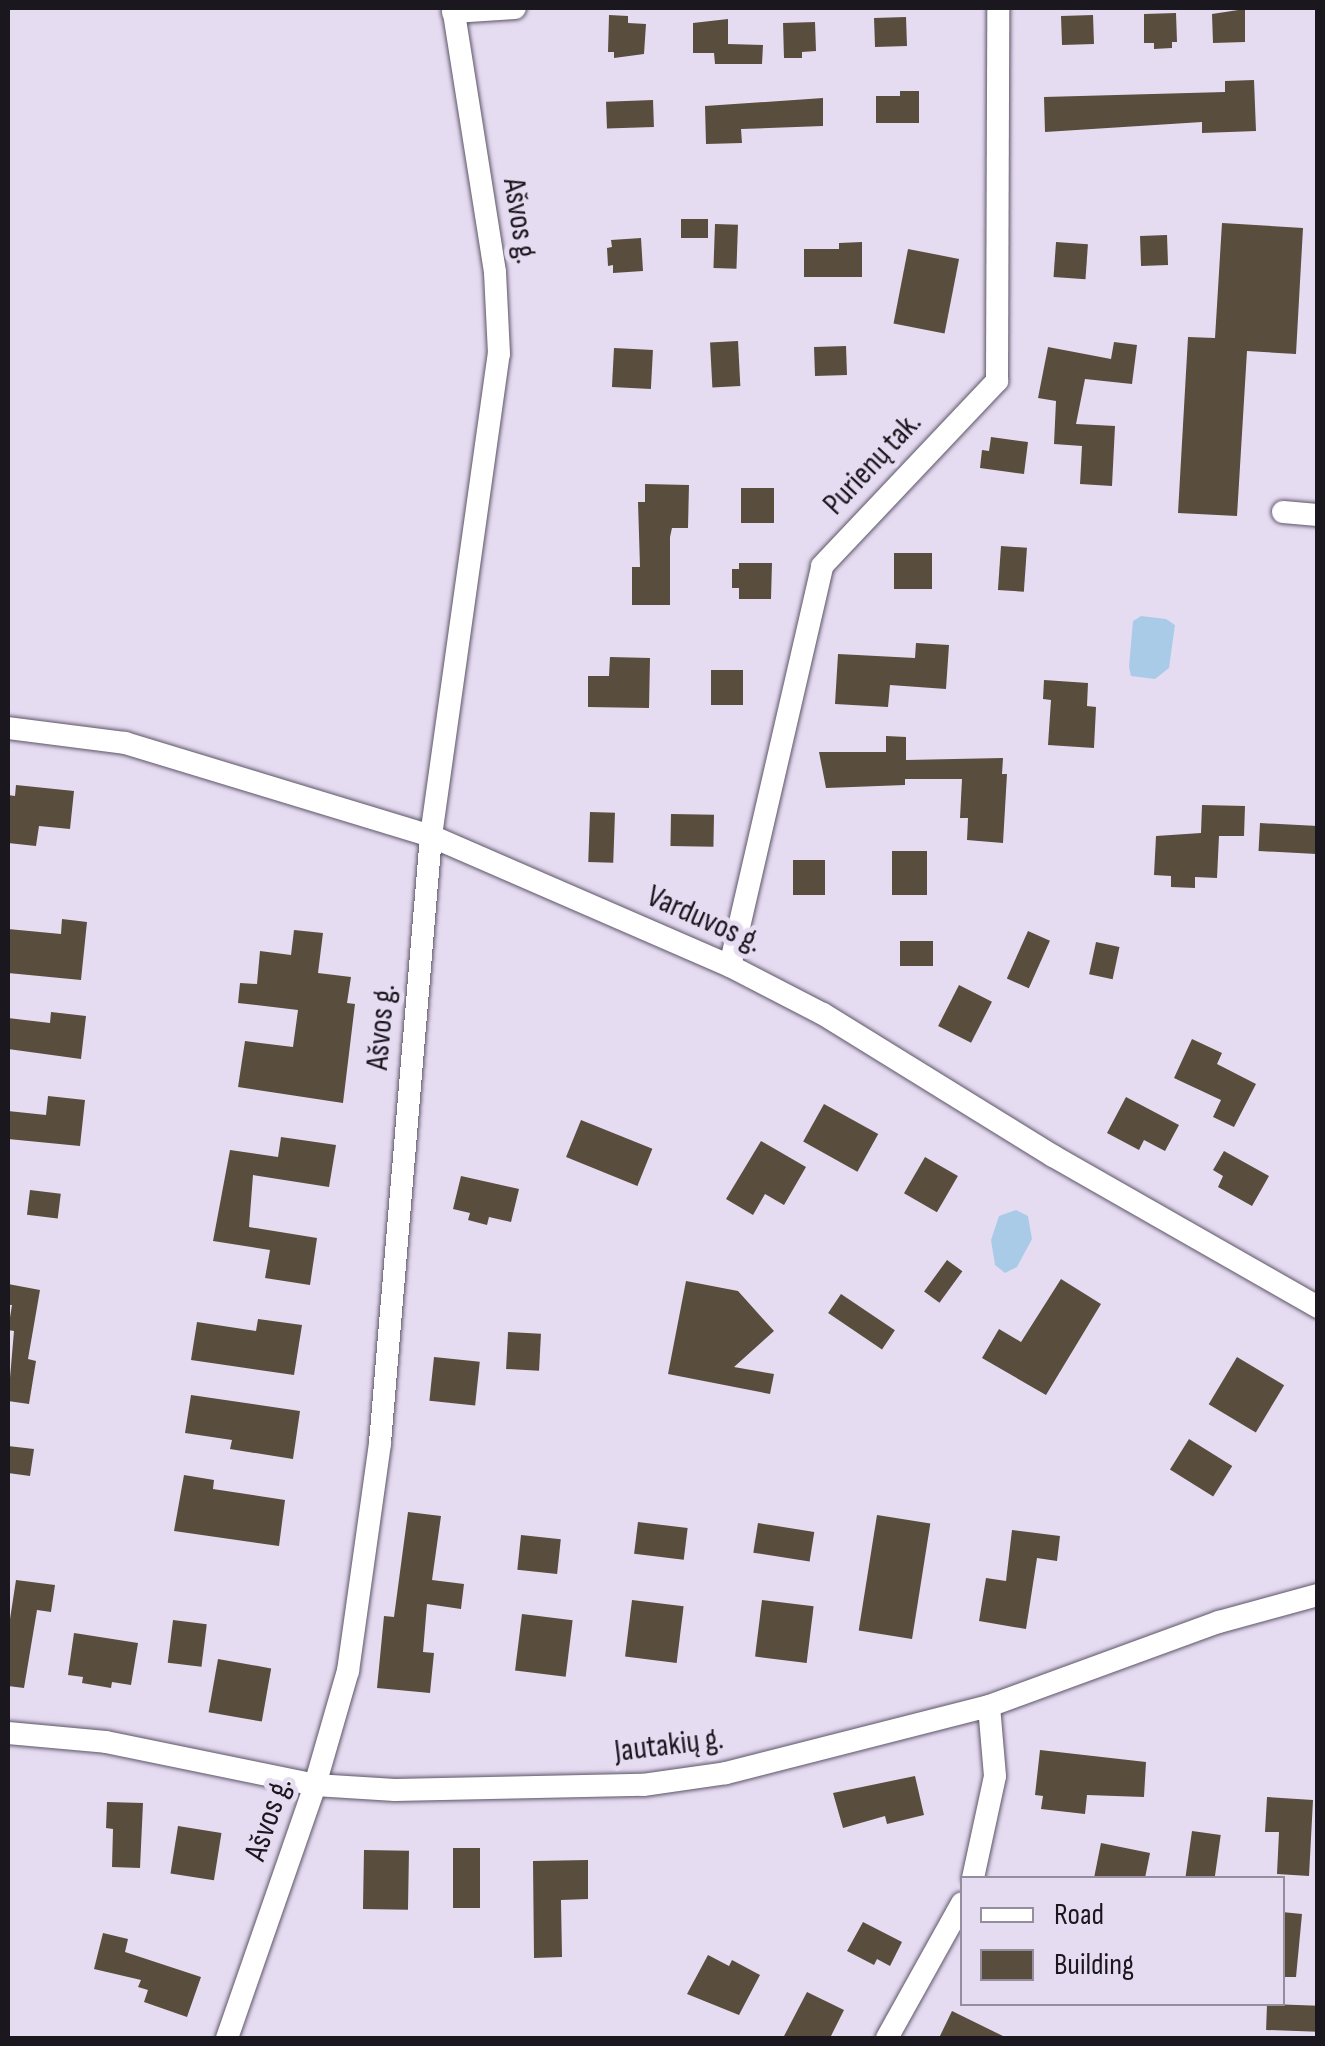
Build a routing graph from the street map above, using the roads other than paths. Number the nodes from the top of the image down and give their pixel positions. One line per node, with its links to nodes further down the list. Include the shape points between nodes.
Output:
1 (514, 8): 3 (street)
2 (998, 8): 8 (street, Purienų tak., via 997,381 822,566)
3 (453, 10): 7 (street, Ašvos g., via 495,272 499,354)
4 (1284, 512): 5 (street)
5 (1318, 515)
6 (8, 728): 7 (street, Varduvos g., via 124,743)
7 (431, 836): 8 (street, Varduvos g.); 13 (street, Ašvos g., via 380,1443 348,1671)
8 (730, 966): 9 (street, Varduvos g., via 823,1014 1052,1156)
9 (1318, 1307)
10 (1318, 1596): 11 (street, Jautakių g., via 1219,1622)
11 (989, 1706): 13 (street, Jautakių g., via 726,1773 643,1784 414,1790); 14 (street, via 995,1776)
12 (8, 1734): 13 (street, Jautakių g., via 106,1742)
13 (315, 1784): 16 (street, Ašvos g.)
14 (973, 1876)
15 (960, 1907): 17 (street)
16 (227, 2038)
17 (887, 2038)

